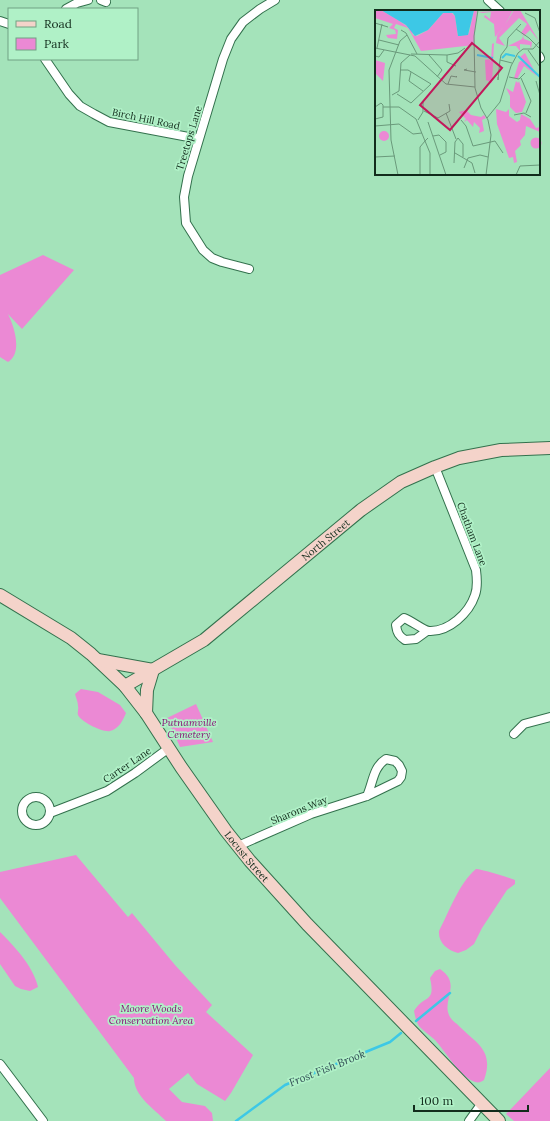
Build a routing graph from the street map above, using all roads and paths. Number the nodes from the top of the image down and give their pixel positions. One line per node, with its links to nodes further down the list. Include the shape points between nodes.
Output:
1 (88, 0): 4 (street)
2 (275, 0): 7 (street, Treetops Lane, via 247,19 231,39)
3 (488, 0): 5 (street)
4 (68, 8)
5 (499, 10)
6 (46, 60): 7 (street, Birch Hill Road, via 80,106 109,122)
7 (199, 140): 8 (street, Treetops Lane, via 185,187 186,223 212,258)
8 (249, 270)
9 (550, 448): 10 (main road, North Street, via 501,450 459,458)
10 (435, 466): 12 (street, Chatham Lane, via 476,570 477,582 475,594 463,616 439,629); 14 (main road, North Street, via 381,495 204,640)
11 (0, 595): 13 (main road, Locust Street, via 70,638)
12 (427, 631)
13 (98, 660): 14 (main road); 15 (main road, Locust Street)
14 (153, 670): 15 (main road, North Street); 16 (main road, via 147,690)
15 (125, 686): 16 (main road, Locust Street)
16 (146, 713): 19 (main road, Locust Street)
17 (550, 717): 18 (street, via 524,724)
18 (514, 734)
19 (169, 748): 21 (street, Carter Lane, via 107,791); 22 (main road, Locust Street)
20 (367, 796): 20 (street, Sharons Way, via 398,782 402,771 395,761 386,759 381,762); 22 (street, Sharons Way, via 311,814)
21 (50, 813)
22 (238, 846): 24 (main road, Locust Street, via 307,924)
23 (0, 1064): 25 (street)
24 (482, 1103): 26 (street); 27 (main road, Locust Street)
25 (43, 1121)
26 (469, 1121)
27 (499, 1121)

